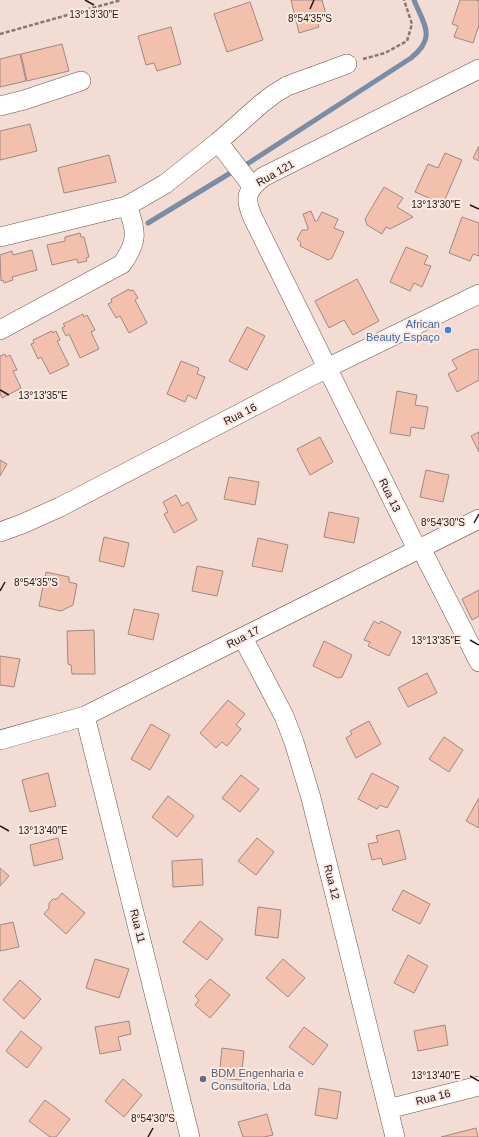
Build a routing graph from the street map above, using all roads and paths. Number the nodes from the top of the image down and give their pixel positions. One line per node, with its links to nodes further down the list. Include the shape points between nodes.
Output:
1 (121, 0): 3 (path)
2 (404, 0): 4 (path, via 412,24 407,41 385,53)
3 (0, 34)
4 (347, 64): 8 (street, via 287,86 261,104)
5 (479, 69): 9 (street, Rua 121, via 263,177)
6 (81, 81): 7 (street)
7 (0, 106)
8 (218, 142): 9 (street); 10 (street, via 164,184)
9 (243, 176): 14 (street, Rua 121, via 248,207)
10 (127, 206): 11 (street); 13 (street, via 134,229 134,239 130,252 122,264)
11 (0, 237)
12 (479, 294): 14 (street, Rua 16)
13 (0, 330)
14 (327, 368): 16 (street, Rua 16, via 60,507); 17 (street, Rua 13)
15 (479, 519): 17 (street, Rua 17)
16 (0, 532)
17 (419, 549): 18 (street, Rua 17); 19 (street, Rua 13, via 425,556)
18 (242, 638): 20 (street, Rua 17); 23 (street, Rua 12, via 284,716 294,742 307,784)
19 (479, 662)
20 (85, 716): 21 (street, Rua 17); 24 (street, Rua 11)
21 (0, 740)
22 (479, 1086): 23 (street, Rua 16)
23 (388, 1109): 25 (street, Rua 12)
24 (190, 1137)
25 (395, 1137)

